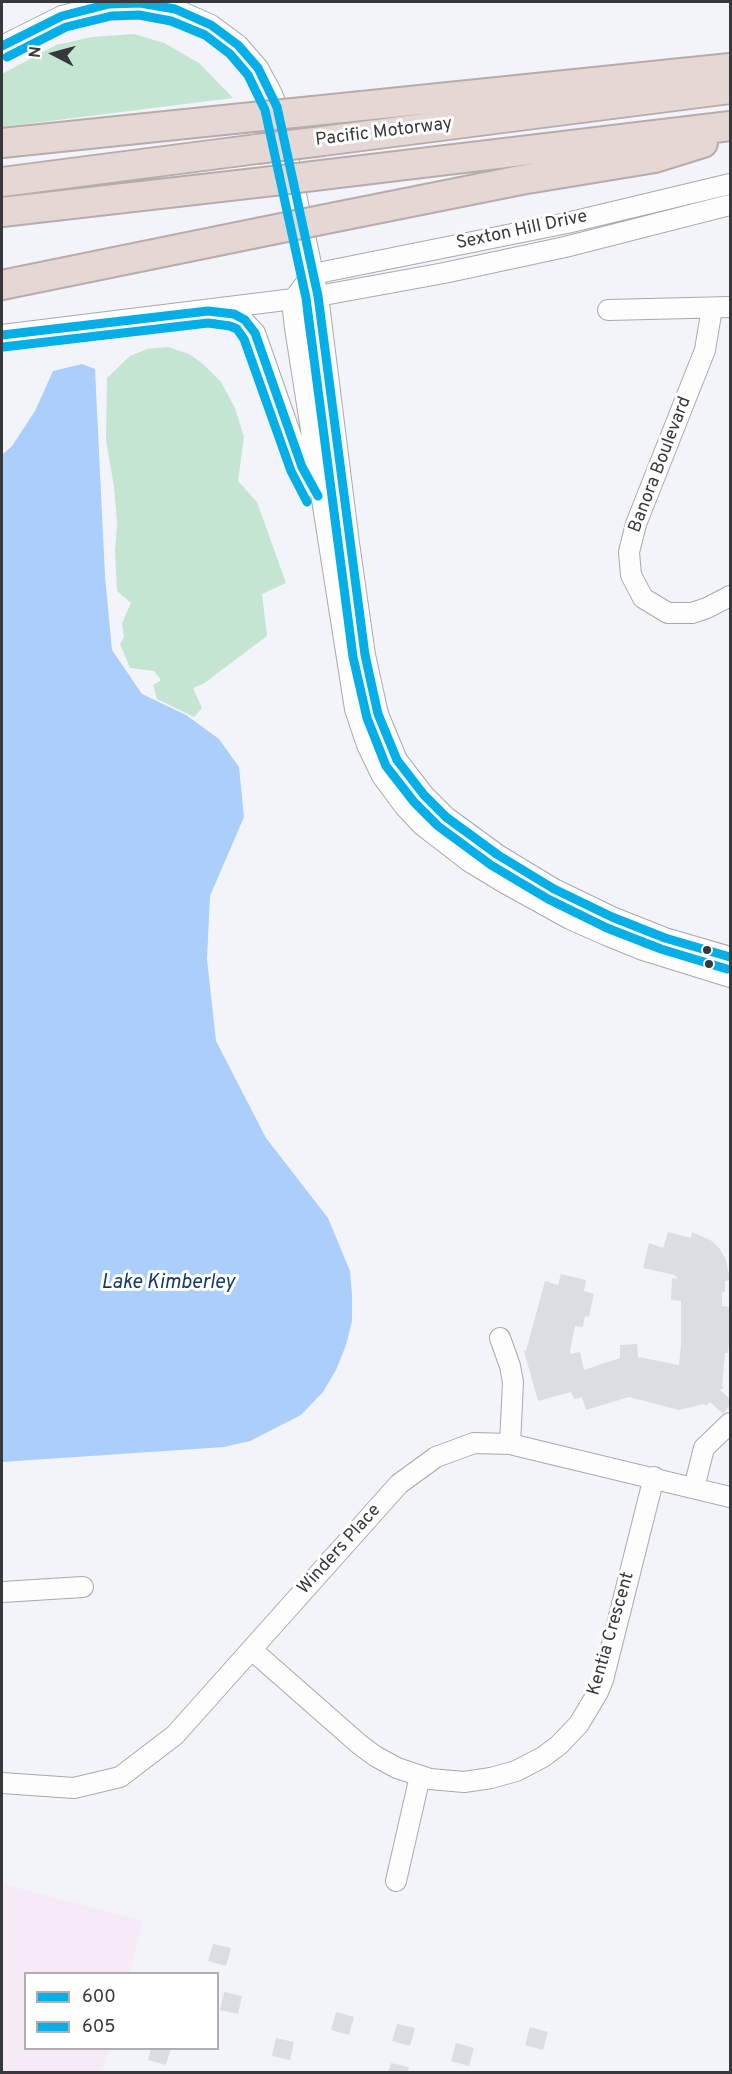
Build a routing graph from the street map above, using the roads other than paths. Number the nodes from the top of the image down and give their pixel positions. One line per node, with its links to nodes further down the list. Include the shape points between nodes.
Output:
1 (2, 46): 11 (street, via 62,16 122,3 176,9 226,35 258,68 277,107)
2 (730, 68): 6 (highway, bridge)
3 (730, 89): 7 (highway, Pacific Motorway, bridge)
4 (730, 126): 10 (highway, Pacific Motorway, bridge)
5 (730, 135): 12 (highway, bridge, via 654,158 521,180)
6 (2, 143)
7 (2, 182)
8 (730, 184): 11 (street, Sexton Hill Drive, via 567,223)
9 (730, 205): 13 (street, Sexton Hill Drive, via 566,247)
10 (2, 212)
11 (313, 274): 13 (street); 14 (street)
12 (2, 285)
13 (318, 296): 14 (street, Sexton Hill Drive); 21 (street, via 365,655 378,714 397,760 446,818 554,889 665,938)
14 (291, 301): 17 (street, Sexton Hill Drive); 19 (street)
15 (721, 308): 16 (street); 20 (street, Banora Boulevard, via 628,552 631,575 643,598 668,613 692,613)
16 (608, 310)
17 (208, 311): 18 (street, Sexton Hill Drive); 19 (street, via 234,314 252,329 302,467)
18 (2, 335)
19 (320, 500): 22 (street, via 356,715 372,758 405,807 470,862 570,919 643,950)
20 (730, 596)
21 (730, 957)
22 (730, 977)
23 (500, 1338): 25 (street, via 513,1382)
24 (730, 1423): 27 (street, via 704,1448)
25 (510, 1444): 26 (street, Winders Place); 31 (street, Winders Place, via 474,1443 453,1450 436,1457 399,1484)
26 (654, 1477): 27 (street, Winders Place); 32 (street, Kentia Crescent, via 603,1680 579,1724 552,1750 504,1775 464,1782)
27 (694, 1488): 28 (street, Winders Place)
28 (730, 1497)
29 (82, 1587): 30 (street)
30 (2, 1592)
31 (252, 1650): 32 (street, Kentia Crescent, via 367,1750); 33 (street, Winders Place, via 175,1735 120,1777 75,1788)
32 (420, 1776): 34 (street)
33 (2, 1783)
34 (396, 1881)

